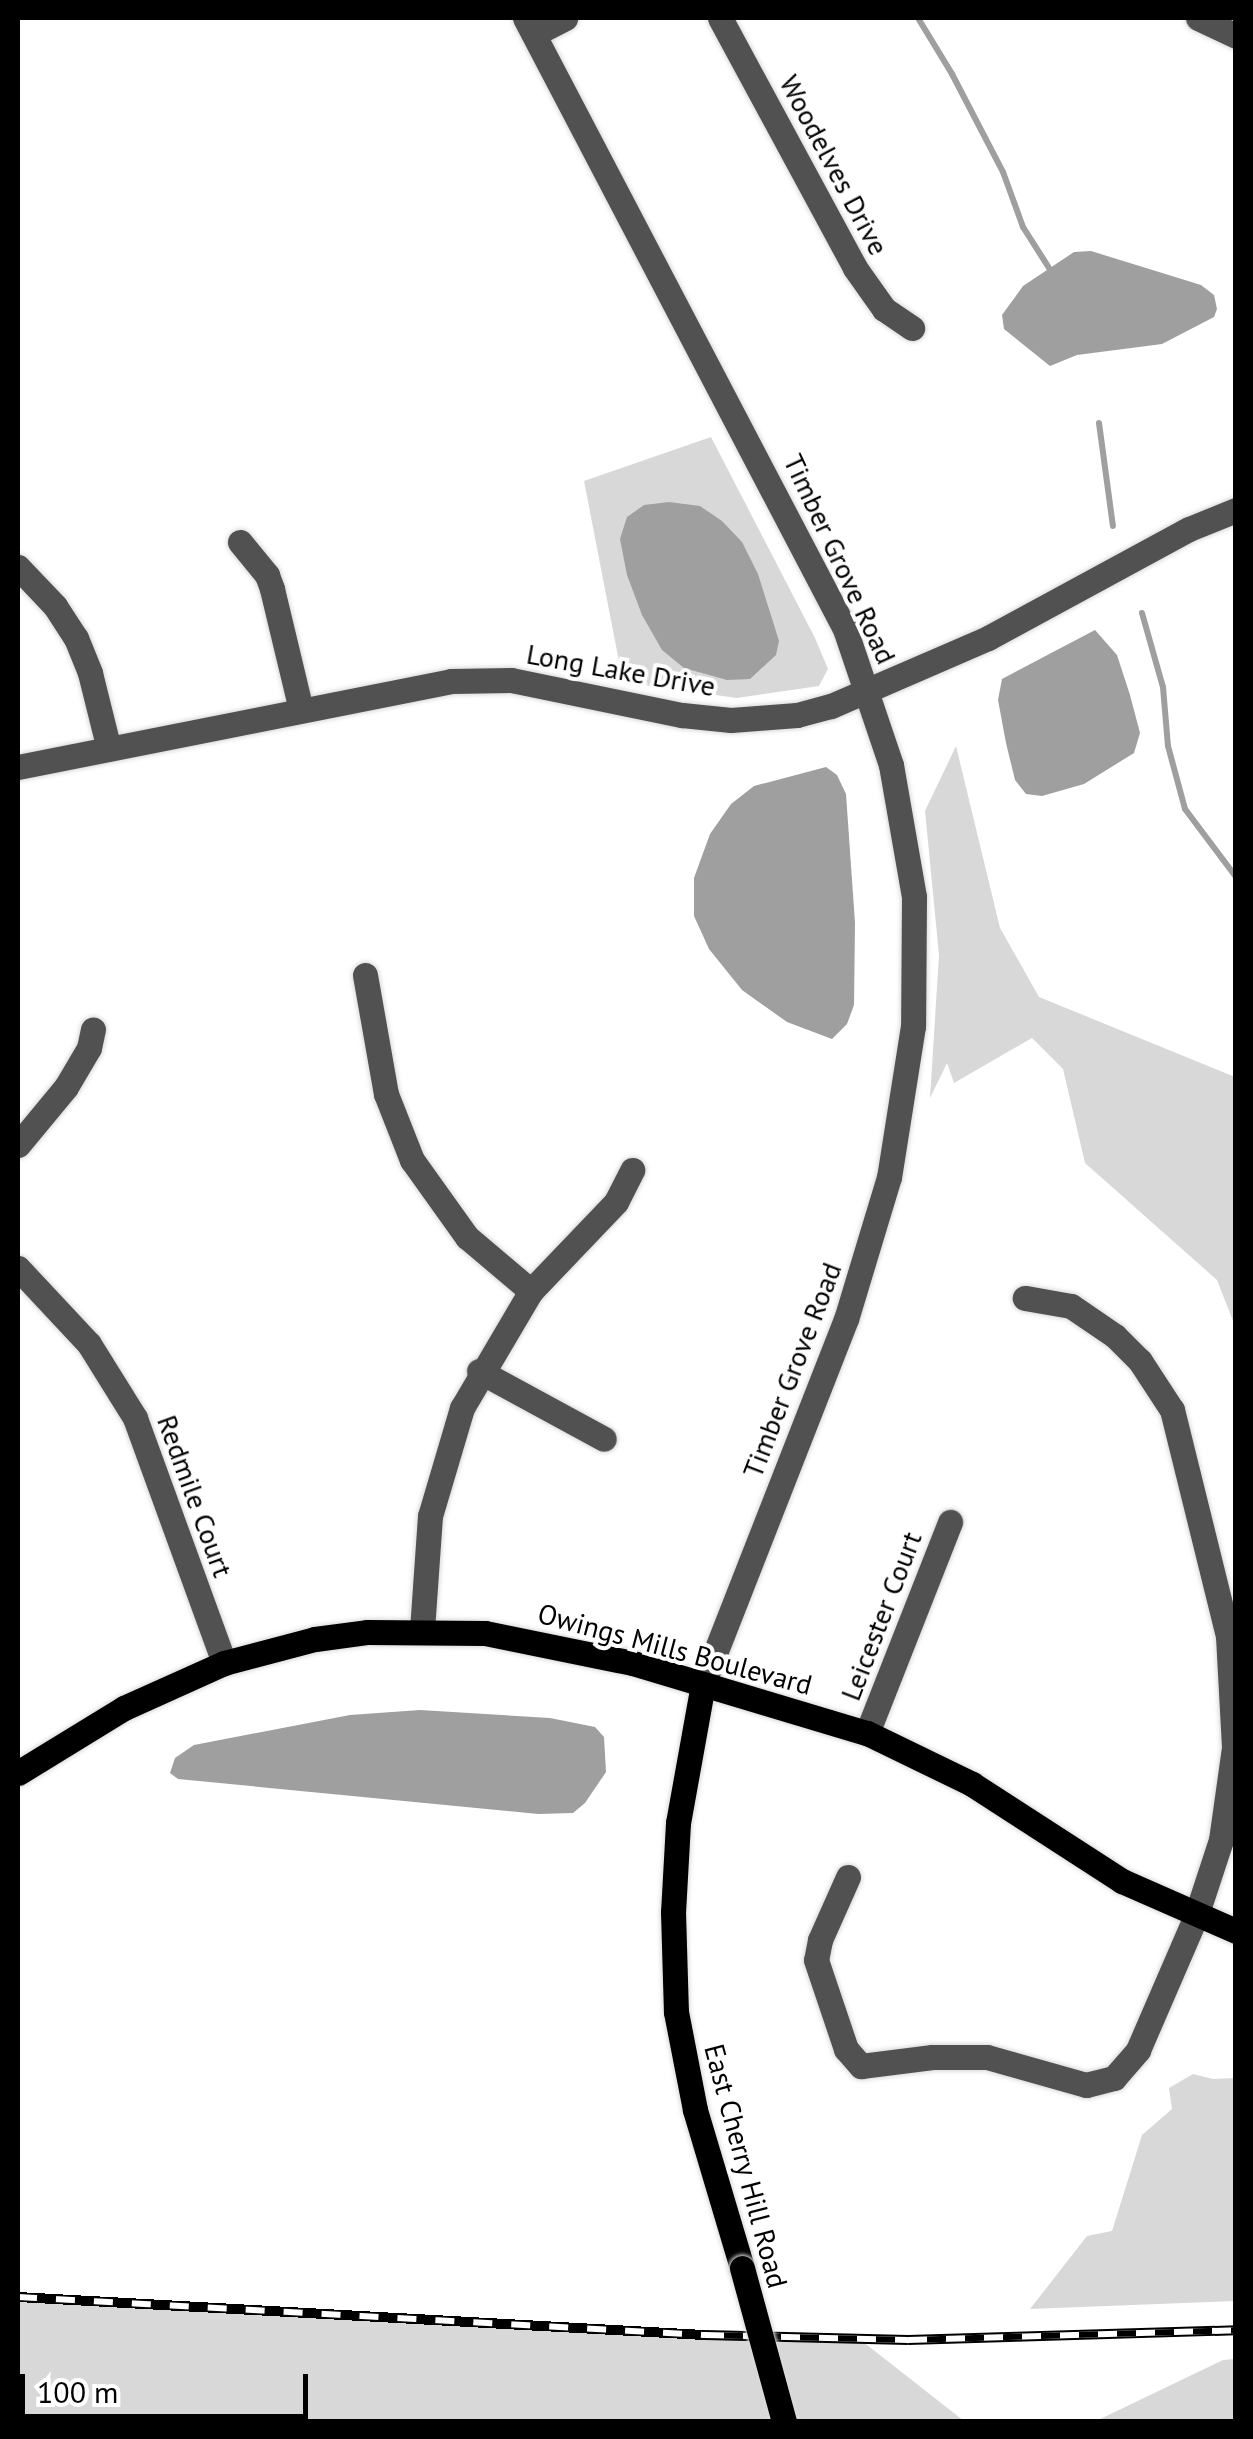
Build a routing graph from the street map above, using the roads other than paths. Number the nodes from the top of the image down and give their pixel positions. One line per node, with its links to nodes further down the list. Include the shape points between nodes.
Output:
1 (565, 18): 4 (street)
2 (720, 18): 6 (street, Woodelves Drive, via 862,280)
3 (1198, 18): 5 (street)
4 (529, 26): 10 (street, Timber Grove Road, via 819,572)
5 (1236, 36)
6 (912, 328)
7 (1236, 510): 10 (street, Long Lake Drive, via 988,638)
8 (240, 542): 11 (street, via 272,589)
9 (18, 567): 12 (street, via 76,638)
10 (869, 691): 11 (street, Long Lake Drive, via 797,715 731,720 488,678); 26 (street, Timber Grove Road, via 892,765 914,896 917,966 902,1107 863,1271)
11 (300, 710): 12 (street, Long Lake Drive)
12 (109, 748): 13 (street, Long Lake Drive)
13 (18, 766)
14 (365, 975): 19 (street, via 386,1094 412,1160 458,1226)
15 (93, 1029): 16 (street, via 66,1087)
16 (18, 1145)
17 (632, 1170): 19 (street, via 616,1202)
18 (18, 1268): 25 (street, Redmile Court, via 89,1344 135,1418)
19 (531, 1290): 21 (street)
20 (1025, 1298): 30 (street, via 1072,1306 1115,1336 1156,1383 1183,1442 1228,1636 1233,1686 1229,1794)
21 (480, 1371): 22 (street); 24 (street, via 430,1516)
22 (604, 1439)
23 (950, 1522): 27 (street, Leicester Court)
24 (422, 1630): 25 (main road, Owings Mills Boulevard, via 315,1639); 26 (main road, Owings Mills Boulevard, via 534,1640)
25 (224, 1663): 28 (main road, Owings Mills Boulevard, via 124,1708)
26 (703, 1684): 27 (main road, Owings Mills Boulevard); 32 (main road, East Cherry Hill Road, bridge, via 678,1823 676,2012 695,2110)
27 (868, 1733): 30 (main road, Owings Mills Boulevard, via 960,1777 1122,1881)
28 (18, 1773)
29 (848, 1877): 30 (street, via 816,1960 846,2048 861,2066 872,2068 959,2055 1068,2083 1114,2078 1138,2050)
30 (1196, 1916): 31 (main road, Owings Mills Boulevard)
31 (1236, 1931)
32 (784, 2422)

